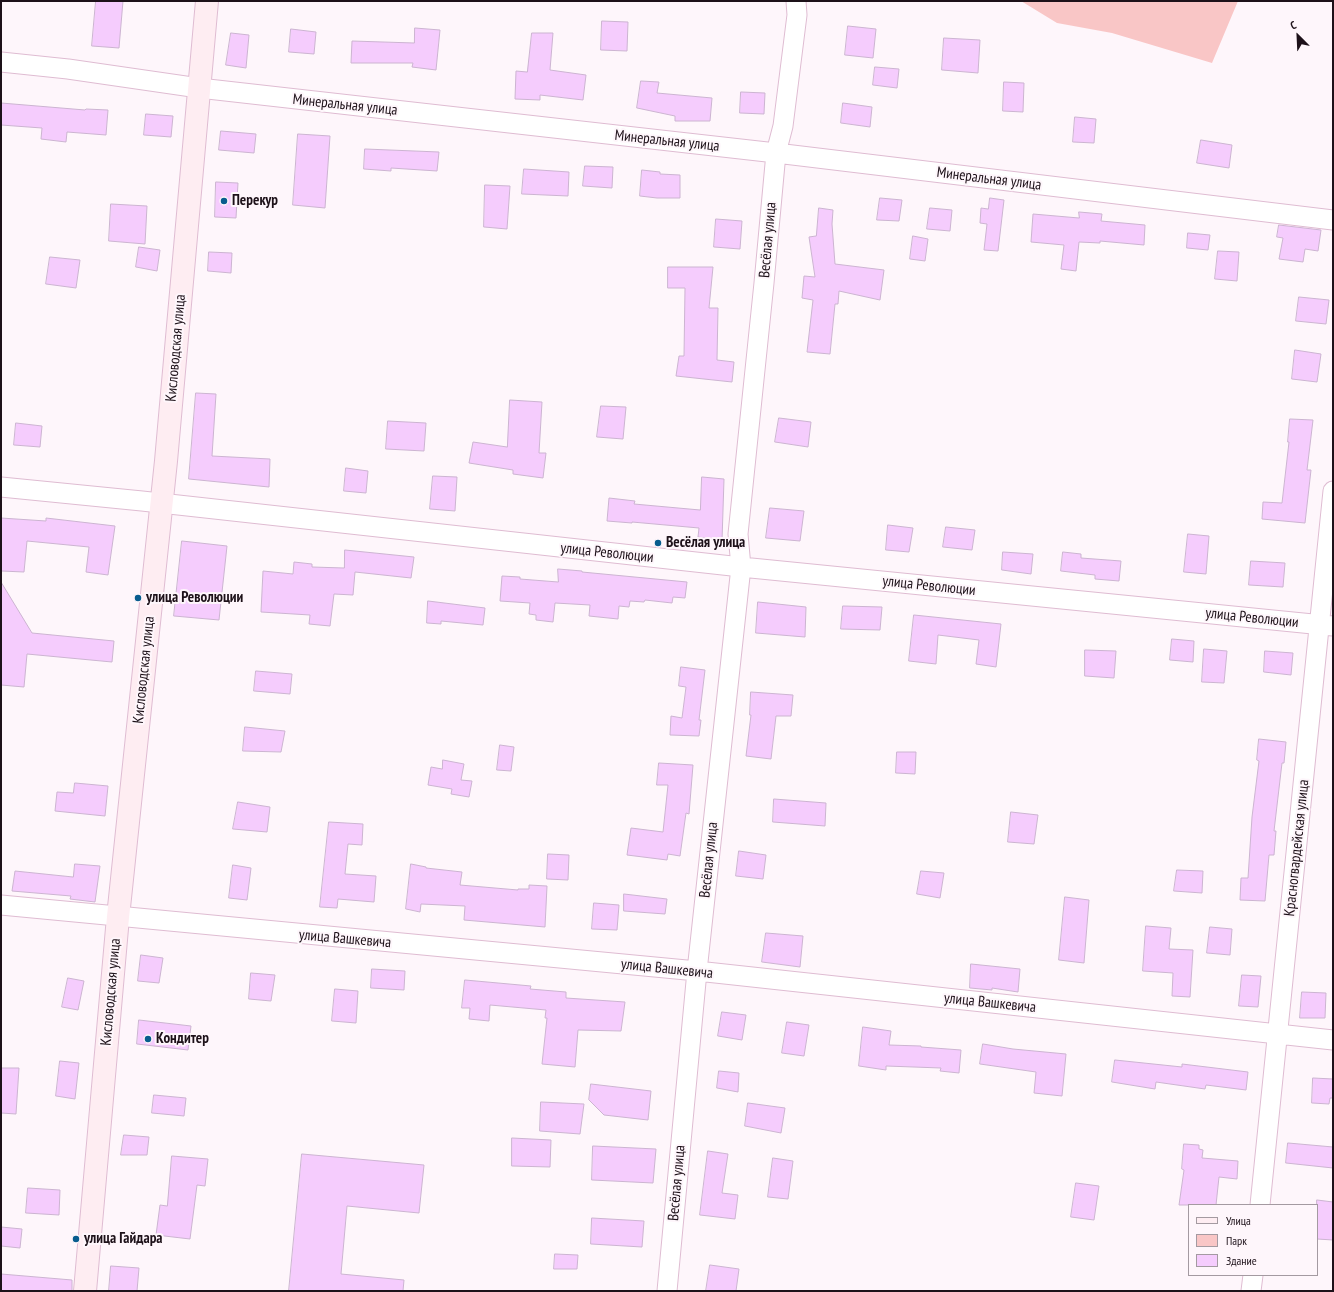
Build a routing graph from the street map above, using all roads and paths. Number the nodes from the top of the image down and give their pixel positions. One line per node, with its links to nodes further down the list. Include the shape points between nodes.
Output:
1 (207, 1): 4 (main road, Кисловодская улица)
2 (796, 1): 5 (street, Весёлая улица, via 797,15)
3 (1, 62): 4 (street, Минеральная улица)
4 (199, 88): 5 (street, Минеральная улица); 9 (main road, Кисловодская улица)
5 (776, 153): 6 (street, Минеральная улица); 10 (street, Весёлая улица, via 738,534)
6 (1333, 220)
7 (1, 487): 9 (street, улица Революции)
8 (1333, 491): 11 (street, Красногвардейская улица)
9 (161, 503): 10 (street, улица Революции); 13 (main road, Кисловодская улица)
10 (741, 567): 11 (street, улица Революции); 14 (street, Весёлая улица)
11 (1326, 625): 15 (street, Красногвардейская улица)
12 (1, 906): 13 (street, улица Вашкевича)
13 (118, 917): 14 (street, улица Вашкевича); 19 (main road, Кисловодская улица)
14 (697, 971): 15 (street, улица Вашкевича); 20 (street, Весёлая улица)
15 (1278, 1035): 16 (street, улица Вашкевича); 17 (street, Красногвардейская улица)
16 (1333, 1040)
17 (1260, 1204)
18 (1252, 1276): 21 (street)
19 (85, 1291)
20 (667, 1291)
21 (1251, 1291)

